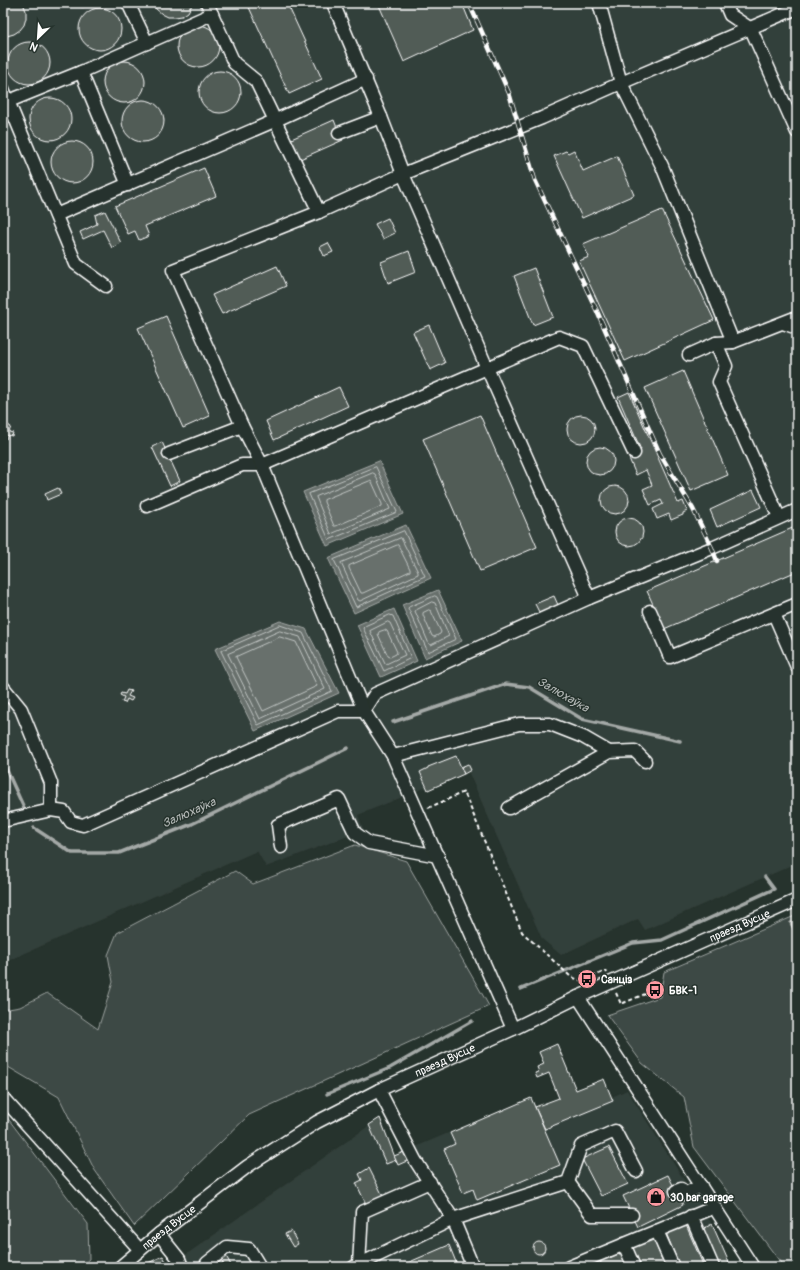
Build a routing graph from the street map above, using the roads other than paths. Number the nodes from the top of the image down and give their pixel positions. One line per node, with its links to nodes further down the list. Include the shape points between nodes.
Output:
1 (128, 3): 8 (street)
2 (333, 3): 10 (street)
3 (599, 3): 11 (street)
4 (725, 3): 7 (street, via 730,15)
5 (797, 8): 7 (street)
6 (210, 9): 8 (street); 15 (street, via 234,63 256,81)
7 (751, 29): 11 (street); 16 (street)
8 (147, 43): 9 (street)
9 (81, 72): 13 (street); 19 (street)
10 (366, 79): 14 (street); 15 (street)
11 (621, 83): 18 (street); 26 (street, via 662,166)
12 (3, 89): 13 (street)
13 (9, 101): 21 (street)
14 (381, 117): 17 (street); 18 (street)
15 (274, 121): 19 (street); 20 (street)
16 (797, 132)
17 (339, 133)
18 (403, 174): 20 (street); 29 (street)
19 (128, 185): 21 (street)
20 (319, 212): 30 (street, via 174,270)
21 (56, 215): 22 (street, via 76,264)
22 (106, 286)
23 (797, 317): 24 (street)
24 (783, 323): 25 (street); 26 (street)
25 (797, 328)
26 (734, 342): 27 (street)
27 (716, 344): 28 (street); 36 (street, via 726,366 719,382)
28 (689, 355)
29 (487, 368): 32 (street, via 558,337 582,346); 33 (street); 37 (street)
30 (242, 426): 31 (street); 33 (street)
31 (169, 454)
32 (634, 454)
33 (262, 466): 34 (street, via 242,466); 43 (street)
34 (147, 506)
35 (797, 510): 36 (street)
36 (779, 517): 37 (street, via 712,548)
37 (589, 598): 43 (street, via 375,694)
38 (797, 604): 40 (street)
39 (650, 612): 40 (street, via 670,657)
40 (774, 614): 41 (street)
41 (797, 667)
42 (3, 687): 48 (street, via 21,709 51,783)
43 (364, 711): 45 (street); 48 (street, via 338,711 83,825 71,822 64,812)
44 (609, 752): 45 (street, via 583,737 550,724 519,724); 46 (street, via 635,751); 47 (street)
45 (393, 756): 51 (street)
46 (645, 761)
47 (509, 808)
48 (52, 810): 49 (street)
49 (3, 821)
50 (280, 847): 51 (street, via 278,825 339,799 355,833 369,843)
51 (438, 856): 54 (street)
52 (797, 900): 53 (street, праезд Вусце)
53 (578, 997): 54 (street, праезд Вусце); 60 (street)
54 (513, 1029): 55 (street, праезд Вусце)
55 (379, 1090): 58 (street, via 415,1160); 67 (street, праезд Вусце, via 316,1122 248,1166)
56 (3, 1098): 69 (street)
57 (636, 1171): 59 (street, via 615,1131 581,1146)
58 (430, 1182): 65 (street); 71 (street, via 362,1212)
59 (568, 1182): 63 (street, via 592,1215); 65 (street)
60 (701, 1186): 61 (street, via 684,1194 681,1189); 62 (street)
61 (676, 1191)
62 (715, 1207): 64 (street); 81 (street)
63 (632, 1215)
64 (691, 1216): 66 (street); 80 (street)
65 (453, 1219): 71 (street); 76 (street)
66 (657, 1231): 68 (street); 79 (street)
67 (159, 1234): 69 (street, праезд Вусце); 73 (street, via 179,1259)
68 (624, 1244): 70 (street); 78 (street)
69 (140, 1250): 72 (street, праезд Вусце)
70 (596, 1262): 77 (street)
71 (357, 1266)
72 (120, 1267)
73 (182, 1267)
74 (208, 1267): 75 (street, via 207,1263 227,1247 249,1249)
75 (260, 1267)
76 (473, 1267)
77 (569, 1267)
78 (634, 1267)
79 (673, 1267)
80 (713, 1267)
81 (753, 1267)

